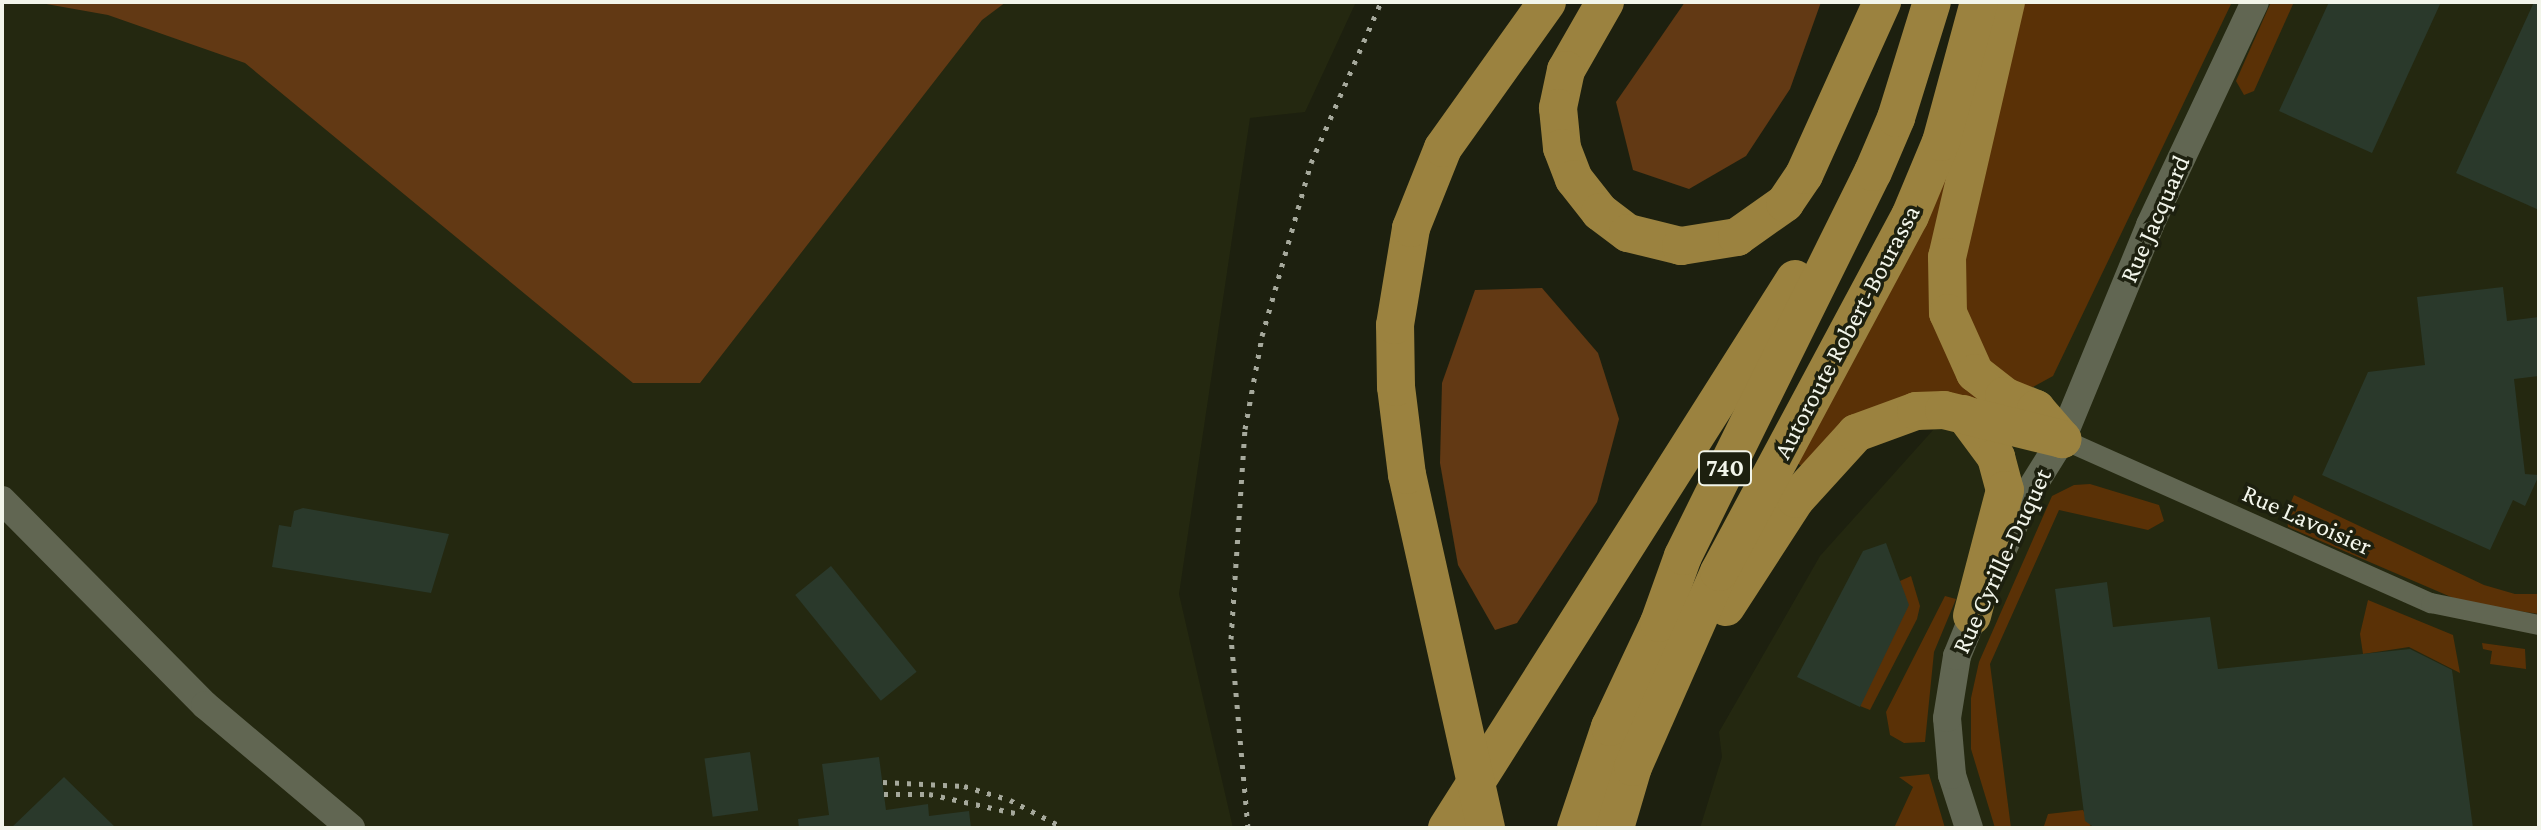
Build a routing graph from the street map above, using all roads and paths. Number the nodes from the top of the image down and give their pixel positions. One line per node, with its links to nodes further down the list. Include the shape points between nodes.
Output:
1 (1547, 2): 17 (highway, via 1443,148 1411,228 1398,294 1396,387 1407,475)
2 (1605, 2): 3 (highway, via 1566,70 1558,108 1562,148 1574,179 1600,212 1628,233 1681,246 1737,237 1785,203 1804,175)
3 (1882, 2)
4 (1932, 2): 8 (highway, Autoroute Robert-Bourassa / 740)
5 (1979, 2): 14 (highway, Autoroute Robert-Bourassa / 740, via 1941,142 1910,216 1719,572)
6 (2006, 2): 10 (highway, via 1947,257 1948,313 1975,373 2004,396 2036,409)
7 (2255, 2): 10 (main road, Rue Jacquard, via 2150,225)
8 (1896, 118): 16 (highway, via 1845,181 1781,305); 18 (highway, Autoroute Robert-Bourassa / 740, via 1838,250 1683,556 1659,623 1610,727)
9 (1964, 414): 10 (highway); 12 (highway, via 1996,457 2005,490); 14 (highway, via 1916,411 1887,419 1856,433 1824,462)
10 (2062, 439): 12 (main road, Rue Cyrille-Duquet, via 2029,492); 13 (street, Rue Lavoisier, via 2431,603)
11 (2, 500): 15 (main road, via 205,705)
12 (1972, 616): 20 (main road, Rue Cyrille-Duquet, via 1957,656 1947,718 1952,775)
13 (2539, 625)
14 (1665, 700): 19 (highway, Autoroute Robert-Bourassa / 740, via 1633,767)
15 (351, 828)
16 (1447, 828)
17 (1486, 828)
18 (1576, 828)
19 (1615, 828)
20 (1969, 828)

